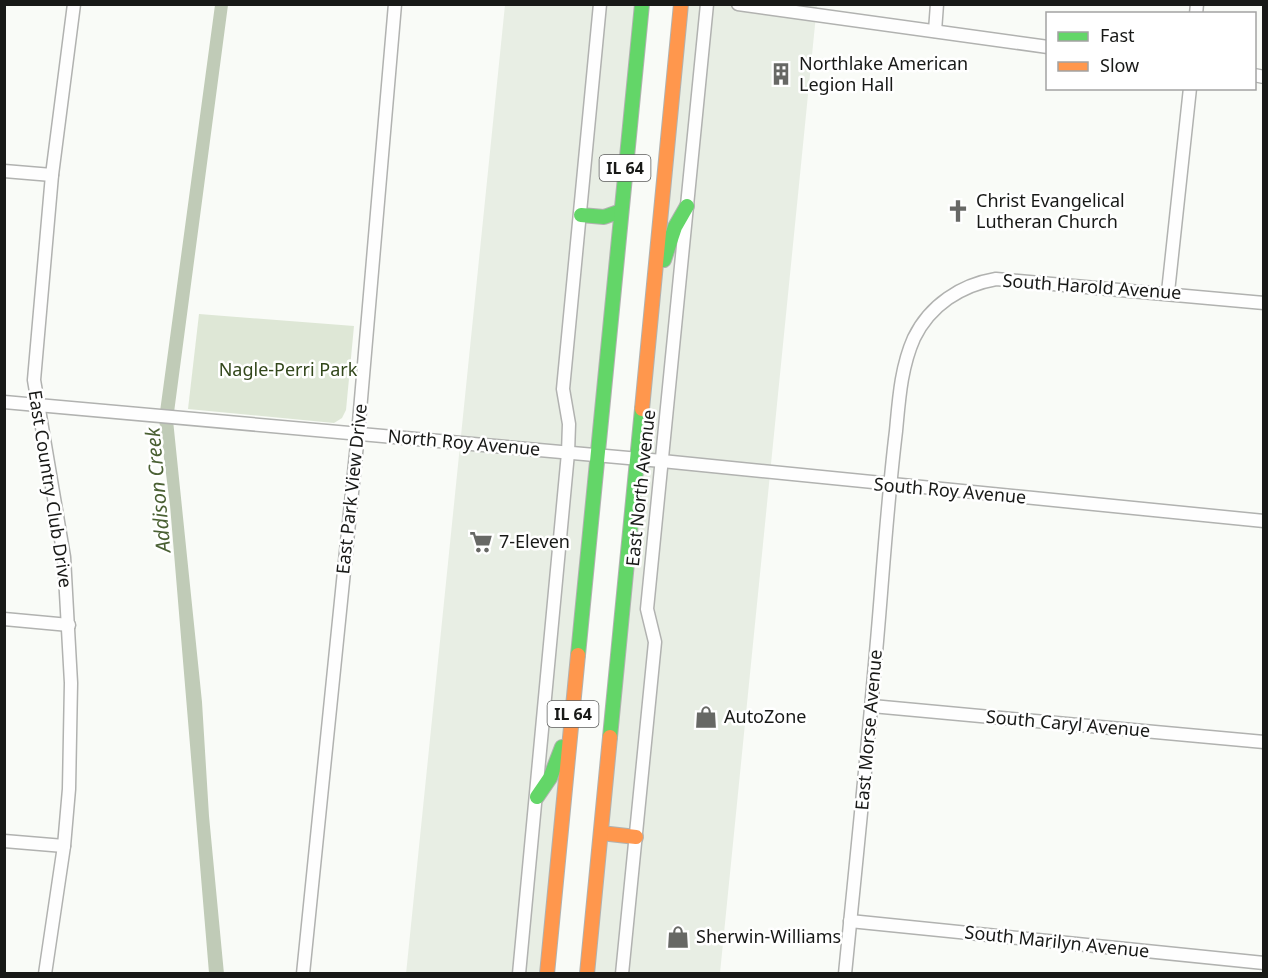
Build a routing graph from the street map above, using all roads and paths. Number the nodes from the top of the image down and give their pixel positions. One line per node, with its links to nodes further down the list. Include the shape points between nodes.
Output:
1 (74, 4): 13 (street, East Country Club Drive)
2 (395, 4): 22 (street, East Park View Drive)
3 (600, 4): 16 (street)
4 (642, 4): 15 (main road, IL 64)
5 (681, 4): 17 (main road, East North Avenue / IL 64)
6 (707, 4): 14 (street, East North Avenue)
7 (738, 4): 9 (street)
8 (938, 4): 9 (street)
9 (935, 32): 10 (street)
10 (1046, 47)
11 (1190, 90): 18 (street)
12 (4, 171): 13 (street)
13 (52, 175): 21 (street, East Country Club Drive, via 34,380)
14 (687, 206): 17 (main road, via 675,227); 26 (street, East North Avenue)
15 (621, 211): 16 (main road, via 604,217); 24 (main road, IL 64)
16 (581, 215): 23 (street, via 563,389 569,424)
17 (654, 291): 25 (main road, East North Avenue / IL 64)
18 (1168, 292): 19 (street, South Harold Avenue); 27 (street, South Harold Avenue, via 1007,279 983,282 951,296 926,319 908,352 901,381)
19 (1263, 303)
20 (4, 402): 21 (street, North Roy Avenue)
21 (37, 405): 22 (street, North Roy Avenue); 30 (street, East Country Club Drive, via 64,557)
22 (358, 434): 23 (street, North Roy Avenue); 42 (street, East Park View Drive)
23 (568, 453): 24 (street, North Roy Avenue); 34 (street)
24 (597, 455): 25 (street, North Roy Avenue); 32 (main road, IL 64)
25 (636, 459): 26 (street, South Roy Avenue); 35 (main road, East North Avenue / IL 64)
26 (662, 461): 27 (street, South Roy Avenue); 36 (street, East North Avenue, via 647,609 655,642)
27 (890, 486): 28 (street, South Roy Avenue); 31 (street, East Morse Avenue)
28 (1263, 520)
29 (4, 619): 30 (street)
30 (69, 625): 38 (street, East Country Club Drive, via 71,736)
31 (872, 706): 33 (street, South Caryl Avenue); 39 (street, East Morse Avenue)
32 (572, 722): 34 (main road, via 550,778); 44 (main road, IL 64)
33 (1263, 742)
34 (537, 797): 43 (street)
35 (601, 833): 36 (main road); 45 (main road, East North Avenue / IL 64)
36 (636, 837): 46 (street, East North Avenue)
37 (4, 841): 38 (street)
38 (64, 846): 41 (street, East Country Club Drive)
39 (850, 921): 40 (street, South Marilyn Avenue); 47 (street, East Morse Avenue)
40 (1263, 963)
41 (45, 974)
42 (303, 974)
43 (519, 974)
44 (547, 974)
45 (587, 974)
46 (622, 974)
47 (845, 974)

